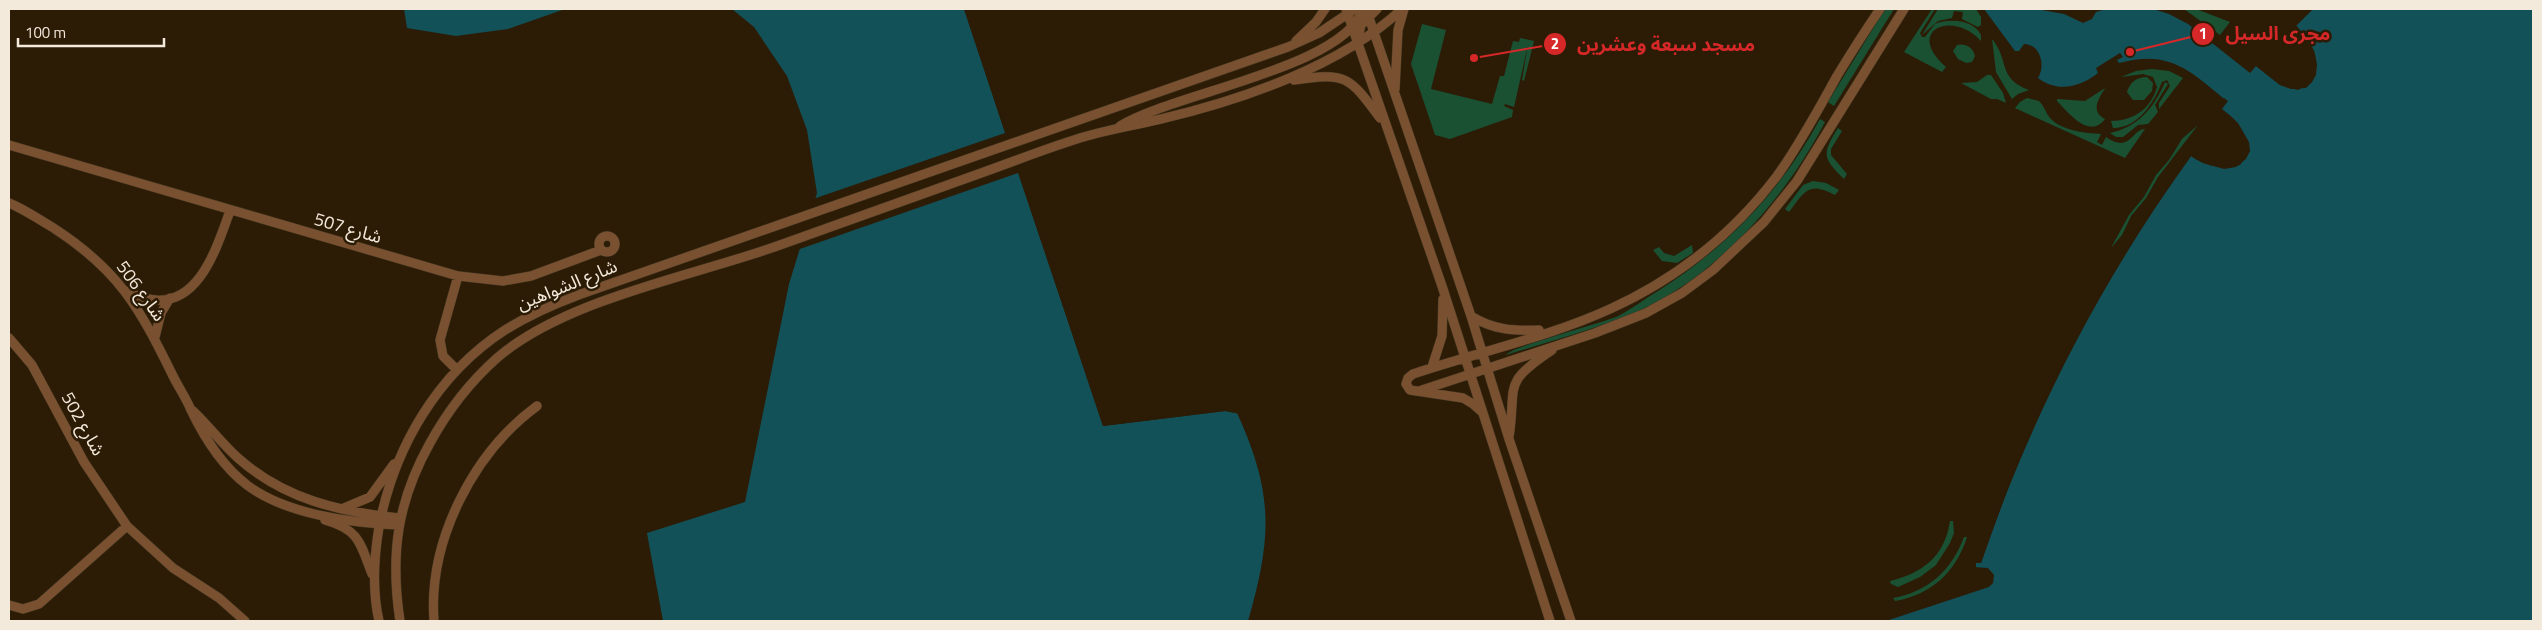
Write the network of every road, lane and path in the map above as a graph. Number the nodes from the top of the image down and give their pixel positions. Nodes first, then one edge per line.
1 (1325, 9) edge
2 (1377, 9) edge
3 (1403, 9) edge
4 (1880, 9) edge
5 (1904, 9) edge
6 (1350, 10) edge
7 (1366, 11) edge
8 (1352, 28) junction
9 (1374, 31) junction
10 (1357, 42) junction
11 (1288, 47) junction
12 (1279, 82) junction
13 (1395, 94) junction
14 (1386, 124) junction
15 (1114, 130) junction
16 (9, 145) edge
17 (9, 203) edge
18 (230, 211) junction
19 (601, 250) dead end
20 (458, 276) junction
21 (1442, 286) junction
22 (126, 291) junction
23 (170, 298) junction
24 (1471, 316) junction
25 (1552, 330) junction
26 (9, 338) edge
27 (155, 338) junction
28 (1560, 344) junction
29 (1482, 351) junction
30 (1465, 356) junction
31 (1432, 367) junction
32 (1487, 368) junction
33 (457, 370) junction
34 (1470, 374) junction
35 (1420, 391) junction
36 (537, 406) dead end
37 (191, 409) junction
38 (1482, 412) junction
39 (1509, 439) junction
40 (398, 460) junction
41 (344, 508) junction
42 (312, 512) junction
43 (380, 520) junction
44 (399, 522) junction
45 (127, 526) junction
46 (375, 579) junction
47 (9, 605) edge
48 (245, 621) edge
49 (379, 621) edge
50 (400, 621) edge
51 (434, 621) edge
52 (1550, 621) edge
53 (1571, 621) edge

1 - 11 street
2 - 7 street
3 - 9 street
3 - 13 street
4 - 25 street
5 - 28 street
6 - 8 street
6 - 11 street, شارع الشواهين
7 - 8 street
7 - 9 street
7 - 10 street
8 - 10 street
8 - 15 street
9 - 10 street
9 - 13 street
10 - 12 street
10 - 14 street
11 - 33 street, شارع الشواهين
12 - 14 street
12 - 15 street, شارع الشواهين
13 - 24 street
14 - 21 street
15 - 44 street, شارع الشواهين
16 - 18 street, شارع 507
17 - 22 street, شارع 506
18 - 20 street, شارع 507
18 - 23 street
19 - 20 street, شارع 507
20 - 33 street
21 - 30 street
21 - 31 street
22 - 23 street
22 - 27 street, شارع 506
23 - 27 street
24 - 25 street
24 - 29 street
25 - 29 street
26 - 45 street, شارع 502
27 - 37 street, شارع 506
28 - 32 street
28 - 39 street
29 - 30 street
29 - 32 street
30 - 31 street
30 - 34 street
31 - 35 street
32 - 34 street
32 - 39 street
33 - 40 street, شارع الشواهين
34 - 35 street
34 - 38 street
35 - 38 street
36 - 51 street
37 - 41 street, شارع 506
37 - 42 street, شارع 506
38 - 52 street
39 - 53 street
40 - 41 street
40 - 43 street, شارع الشواهين
41 - 43 street, شارع 506
42 - 43 street, شارع 506
42 - 46 street, شارع 506
43 - 44 street, شارع 506
43 - 46 street, شارع الشواهين
44 - 50 street, شارع الشواهين
45 - 47 street
45 - 48 street, شارع 502
46 - 49 street, شارع الشواهين

